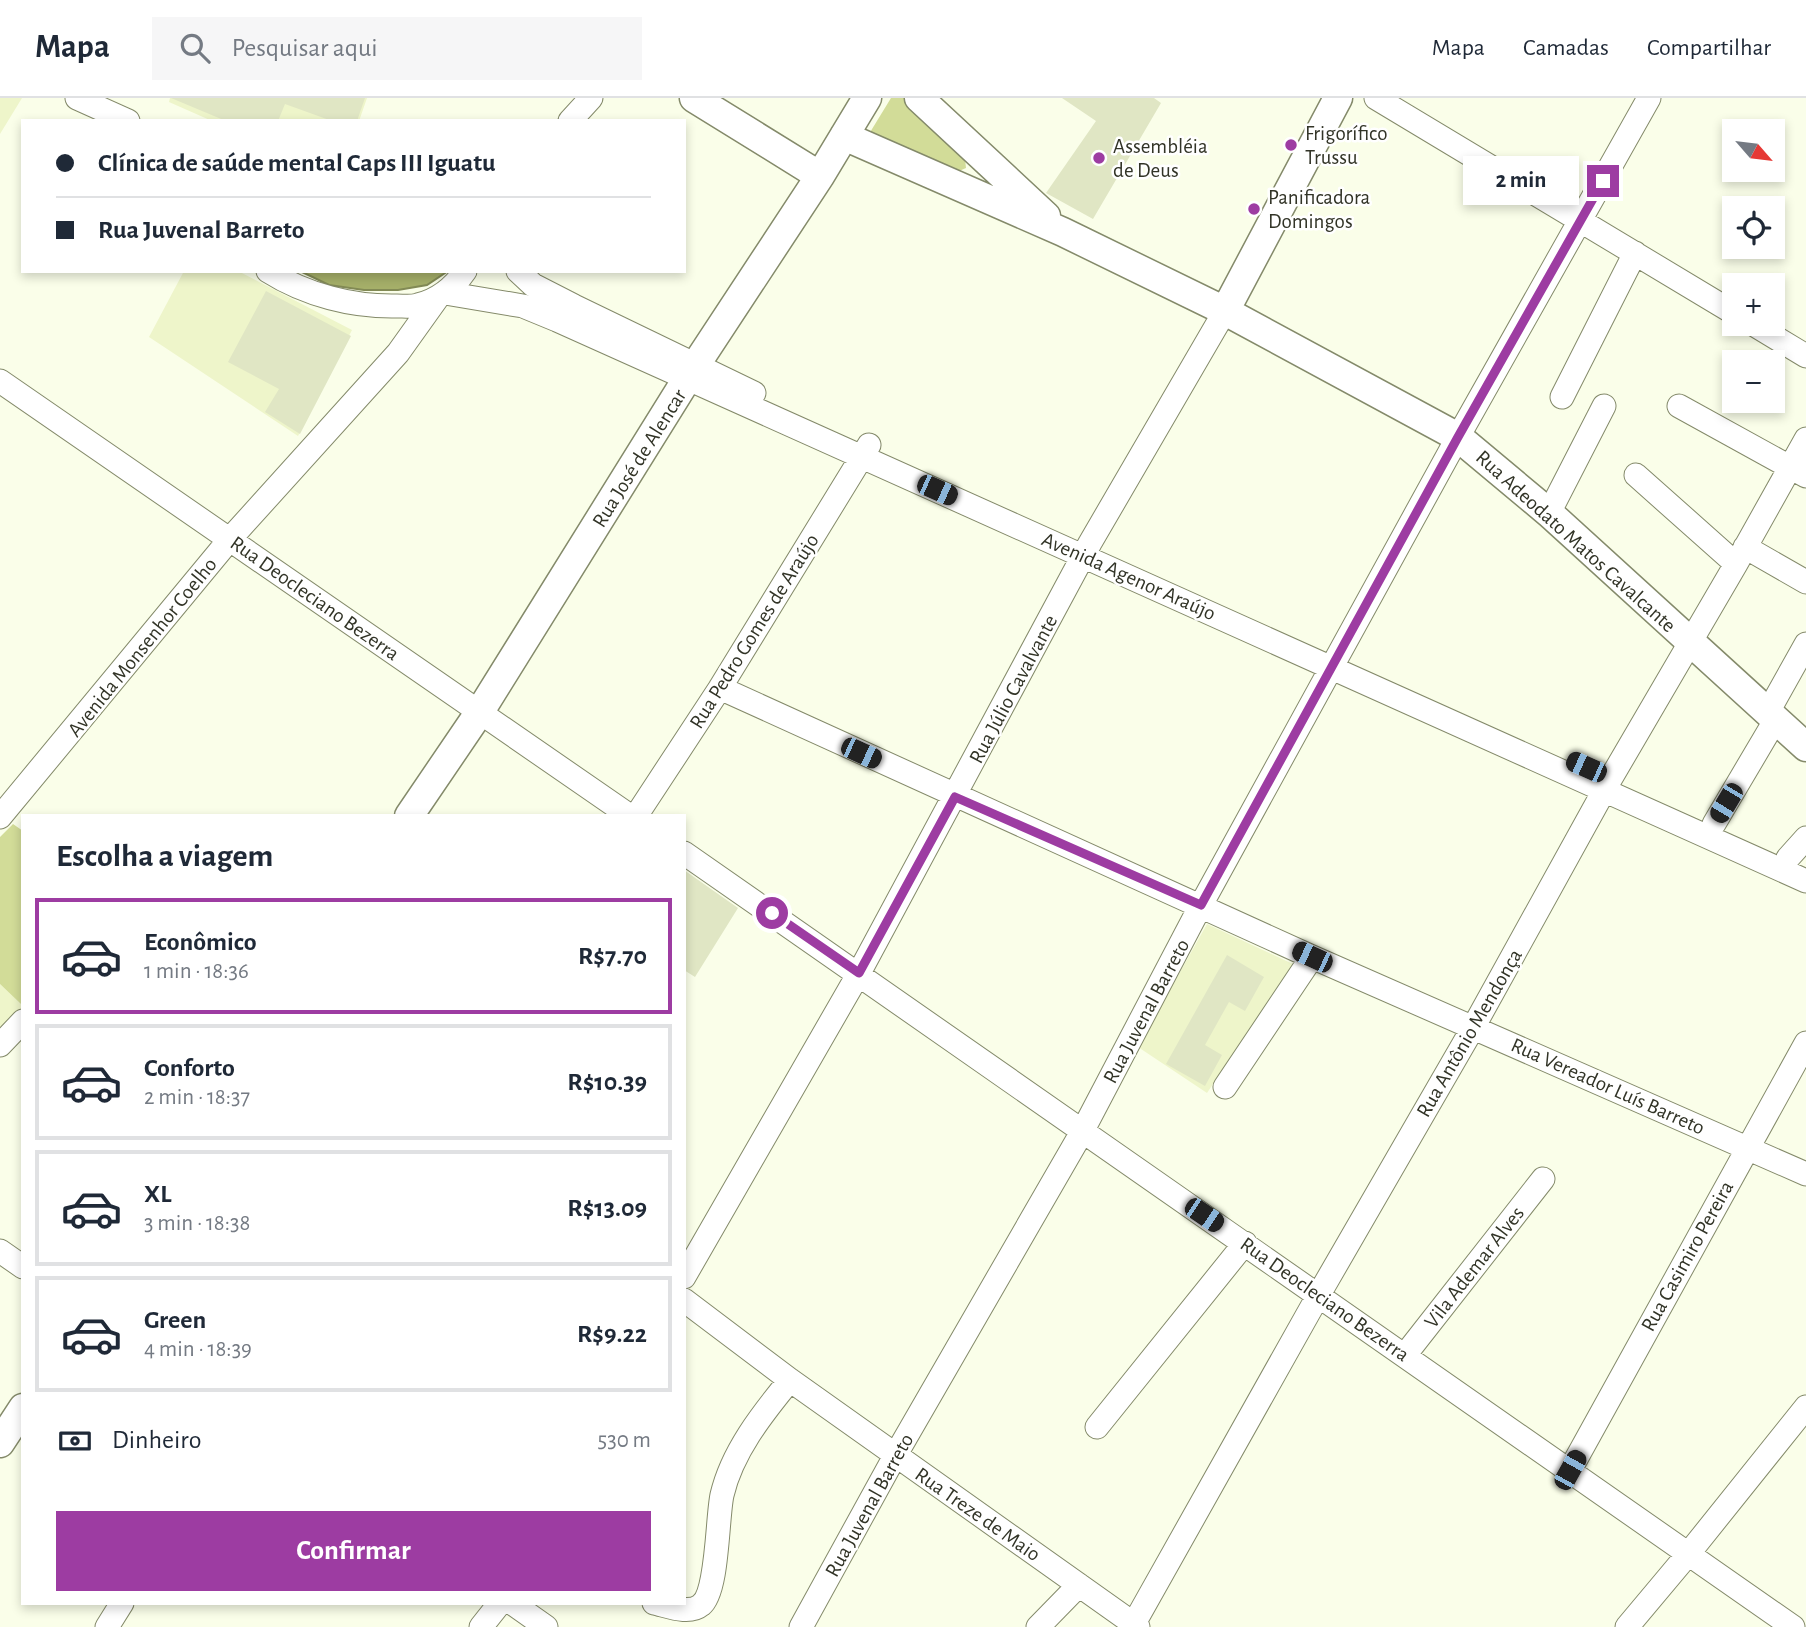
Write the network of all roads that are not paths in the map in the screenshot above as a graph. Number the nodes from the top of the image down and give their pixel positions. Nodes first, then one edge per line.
1 (77, 98) edge
2 (591, 98) edge
3 (694, 98) edge
4 (866, 98) edge
5 (919, 98) edge
6 (1338, 98) edge
7 (1376, 98) edge
8 (1649, 98) edge
9 (124, 119) edge
10 (572, 119) edge
11 (844, 136) junction
12 (820, 176) junction
13 (1580, 222) junction
14 (1063, 232) junction
15 (1635, 253) junction
16 (272, 273) edge
17 (464, 273) edge
18 (520, 273) edge
19 (441, 295) junction
20 (385, 306) junction
21 (1722, 306) edge
22 (1225, 311) junction
23 (1773, 336) edge
24 (398, 353) junction
25 (1806, 356) edge
26 (692, 373) junction
27 (0, 381) edge
28 (1562, 397) dead end
29 (1604, 406) dead end
30 (1679, 406) dead end
31 (1458, 437) junction
32 (1806, 439) edge
33 (866, 451) junction
34 (1798, 472) edge
35 (1636, 475) dead end
36 (1549, 513) junction
37 (230, 539) junction
38 (1087, 550) junction
39 (1741, 556) junction
40 (1806, 582) edge
41 (1690, 643) junction
42 (1806, 643) edge
43 (1335, 663) junction
44 (720, 688) junction
45 (479, 713) junction
46 (1772, 716) junction
47 (1806, 747) edge
48 (1608, 785) junction
49 (955, 797) junction
50 (9, 808) edge
51 (411, 814) edge
52 (630, 814) edge
53 (634, 814) edge
54 (1714, 824) junction
55 (1806, 838) edge
56 (686, 854) edge
57 (1797, 861) edge
58 (1806, 881) edge
59 (1201, 905) junction
60 (1312, 957) junction
61 (859, 973) junction
62 (21, 1023) edge
63 (1474, 1026) junction
64 (1806, 1042) edge
65 (0, 1045) edge
66 (1225, 1087) dead end
67 (1082, 1132) junction
68 (1747, 1148) junction
69 (1806, 1174) edge
70 (1543, 1179) dead end
71 (1245, 1243) junction
72 (0, 1251) edge
73 (21, 1266) edge
74 (686, 1274) edge
75 (1318, 1296) junction
76 (686, 1302) edge
77 (1405, 1355) junction
78 (790, 1380) junction
79 (1805, 1409) edge
80 (21, 1411) edge
81 (1097, 1427) dead end
82 (0, 1444) edge
83 (895, 1456) junction
84 (1570, 1470) junction
85 (1689, 1553) junction
86 (1079, 1585) junction
87 (121, 1605) edge
88 (498, 1605) edge
89 (515, 1605) edge
90 (663, 1605) edge
91 (1134, 1626) edge
92 (107, 1627) edge
93 (481, 1627) edge
94 (546, 1627) edge
95 (802, 1627) edge
96 (1038, 1627) edge
97 (1627, 1627) edge
98 (1793, 1627) edge

1 - 9 street
2 - 10 street
3 - 12 main road
4 - 11 main road, Rua José de Alencar
5 - 14 main road, Rua Adeodato Matos Cavalcante
6 - 22 main road, Rua Júlio Cavalvante
7 - 13 street
8 - 13 street, Rua Juvenal Barreto
11 - 12 main road, Rua José de Alencar
11 - 14 main road, Rua Adeodato Matos Cavalcante
12 - 26 main road, Rua José de Alencar
13 - 15 street
13 - 31 street, Rua Juvenal Barreto
14 - 22 main road, Rua Adeodato Matos Cavalcante
15 - 21 street
15 - 28 street
16 - 20 street, Avenida Agenor Araújo
17 - 19 street
18 - 26 street, Avenida Agenor Araújo
19 - 20 street, Avenida Agenor Araújo
19 - 24 street, Avenida Monsenhor Coelho
19 - 26 street, Avenida Agenor Araújo
20 - 24 street
22 - 31 main road, Rua Adeodato Matos Cavalcante
22 - 38 street, Rua Júlio Cavalvante
23 - 25 street
24 - 37 street, Avenida Monsenhor Coelho
26 - 33 street, Avenida Agenor Araújo
26 - 45 main road, Rua José de Alencar
27 - 37 street, Rua Deocleciano Bezerra
29 - 36 street
30 - 34 street
31 - 36 main road, Rua Adeodato Matos Cavalcante
31 - 43 street, Rua Juvenal Barreto
32 - 34 street, Rua Antônio Mendonça
33 - 38 street, Avenida Agenor Araújo
33 - 44 street, Rua Pedro Gomes de Araújo
34 - 39 street, Rua Antônio Mendonça
35 - 39 street
36 - 41 main road, Rua Adeodato Matos Cavalcante
37 - 45 street, Rua Deocleciano Bezerra
37 - 50 street, Avenida Monsenhor Coelho
38 - 43 street, Avenida Agenor Araújo
38 - 49 street, Rua Júlio Cavalvante
39 - 40 street
39 - 41 street, Rua Antônio Mendonça
41 - 46 main road, Rua Adeodato Matos Cavalcante
41 - 48 street, Rua Antônio Mendonça
42 - 46 street
43 - 48 street, Avenida Agenor Araújo
43 - 59 street, Rua Juvenal Barreto
44 - 49 street, Rua Vereador Luís Barreto
44 - 53 street, Rua Pedro Gomes de Araújo
45 - 51 main road, Rua José de Alencar
45 - 52 street, Rua Deocleciano Bezerra
46 - 47 main road, Rua Adeodato Matos Cavalcante
46 - 54 street
48 - 54 street, Avenida Agenor Araújo
48 - 58 street, Avenida Agenor Araújo
48 - 63 street, Rua Antônio Mendonça
49 - 59 street, Rua Vereador Luís Barreto
49 - 61 street, Rua Júlio Cavalvante
54 - 57 street, Avenida Agenor Araújo
55 - 57 street
56 - 61 street, Rua Deocleciano Bezerra
59 - 60 street, Rua Vereador Luís Barreto
59 - 67 street, Rua Juvenal Barreto
60 - 63 street, Rua Vereador Luís Barreto
60 - 66 street
61 - 67 street, Rua Deocleciano Bezerra
61 - 74 street, Rua Júlio Cavalvante
62 - 65 street
63 - 68 street, Rua Vereador Luís Barreto
63 - 75 street, Rua Antônio Mendonça
64 - 68 street, Rua Casimiro Pereira
67 - 71 street, Rua Deocleciano Bezerra
67 - 83 street, Rua Juvenal Barreto
68 - 69 street, Rua Vereador Luís Barreto
68 - 84 street, Rua Casimiro Pereira
70 - 77 street, Vila Ademar Alves
71 - 75 street, Rua Deocleciano Bezerra
71 - 81 street
72 - 73 street
75 - 77 street, Rua Deocleciano Bezerra
75 - 91 street, Rua Antônio Mendonça
76 - 78 street, Rua Treze de Maio
77 - 84 street, Rua Deocleciano Bezerra
78 - 83 street, Rua Treze de Maio
78 - 90 street
79 - 85 street
80 - 82 main road
83 - 86 street, Rua Treze de Maio
83 - 95 street, Rua Juvenal Barreto
84 - 85 street, Rua Deocleciano Bezerra
85 - 97 street
85 - 98 street, Rua Deocleciano Bezerra
86 - 91 street, Rua Treze de Maio
86 - 96 street
87 - 92 street
88 - 93 street
89 - 94 street

